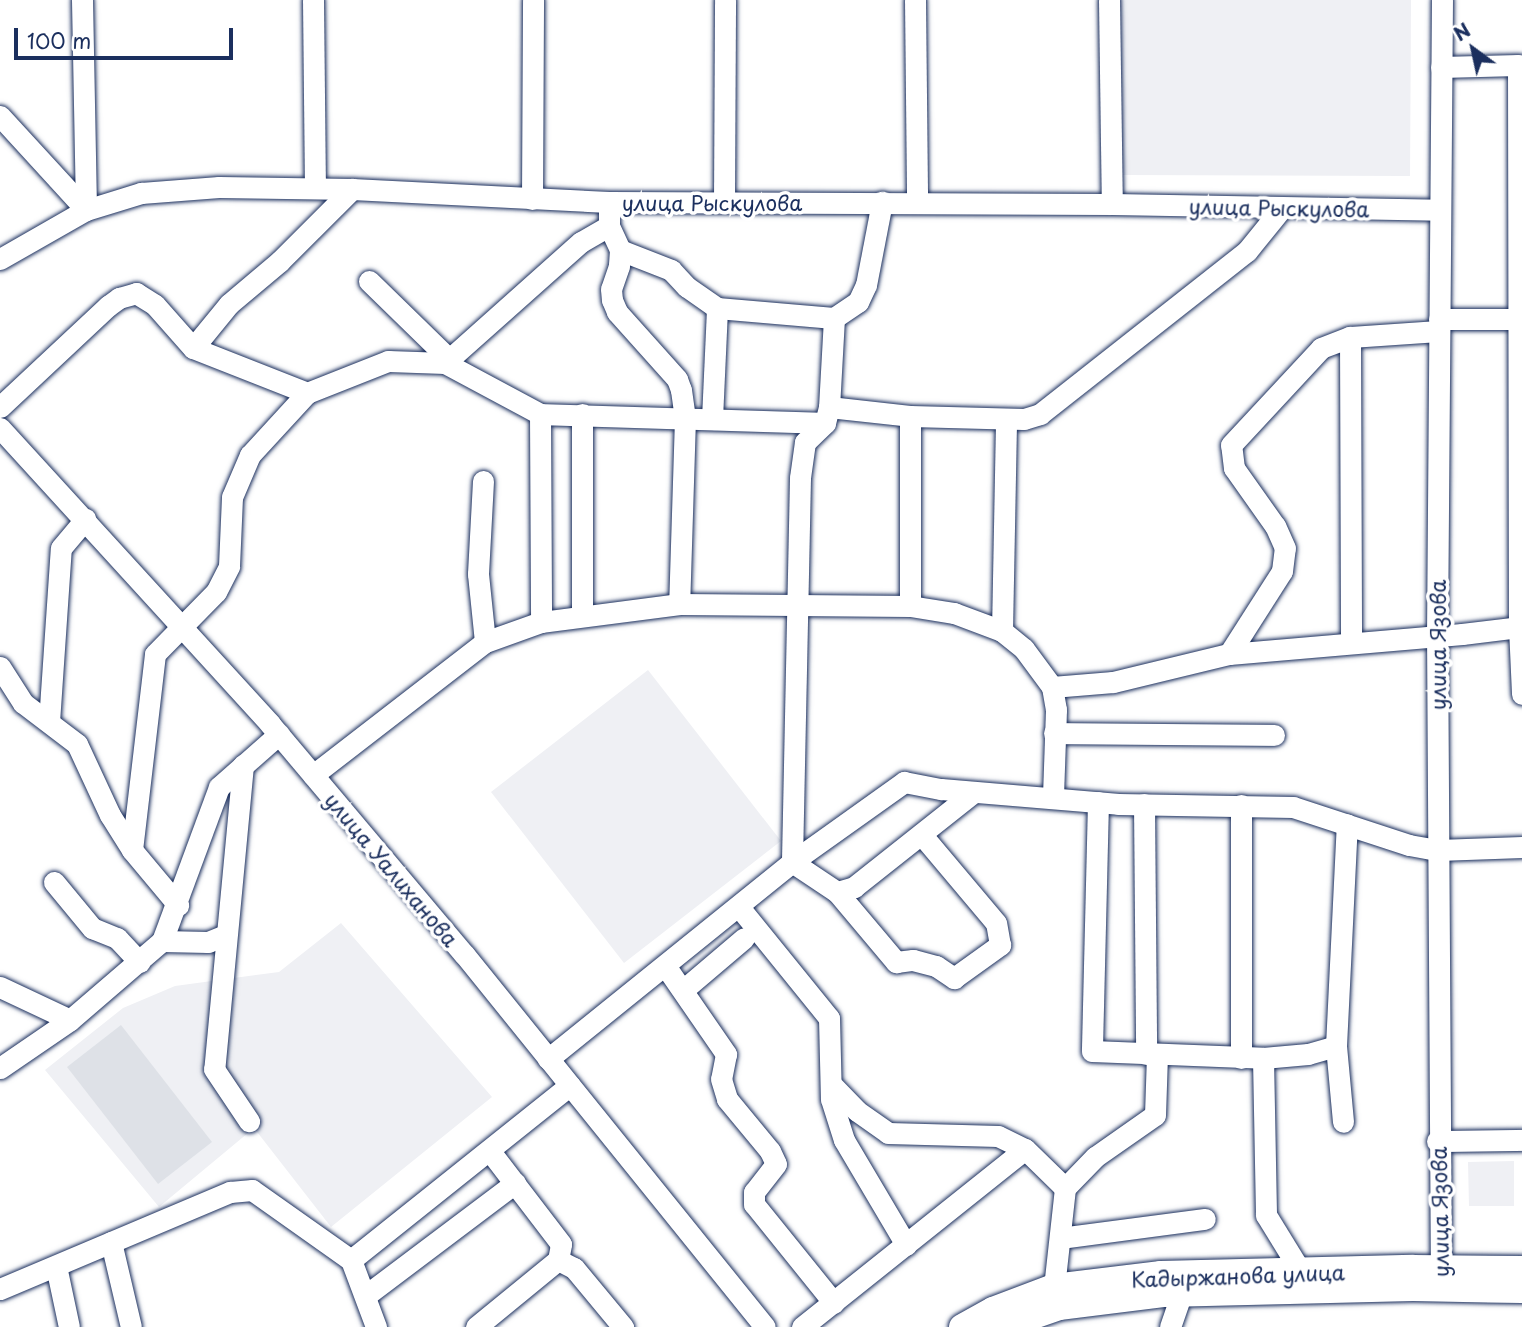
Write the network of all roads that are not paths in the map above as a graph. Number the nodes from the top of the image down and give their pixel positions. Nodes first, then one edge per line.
1 (82, 0) edge
2 (313, 0) edge
3 (533, 0) edge
4 (726, 0) edge
5 (915, 0) edge
6 (1109, 0) edge
7 (1442, 0) edge
8 (1520, 65) edge
9 (1441, 67) junction
10 (0, 116) edge
11 (315, 188) junction
12 (352, 189) junction
13 (533, 199) junction
14 (724, 201) junction
15 (609, 202) junction
16 (882, 202) junction
17 (917, 202) junction
18 (1112, 204) junction
19 (1281, 209) junction
20 (86, 210) junction
21 (1440, 210) junction
22 (609, 226) junction
23 (620, 250) junction
24 (0, 259) edge
25 (369, 281) dead end
26 (717, 308) junction
27 (834, 318) junction
28 (1520, 319) junction
29 (1439, 325) junction
30 (1350, 337) junction
31 (193, 348) junction
32 (447, 361) junction
33 (307, 393) junction
34 (0, 407) edge
35 (540, 414) junction
36 (582, 414) junction
37 (827, 415) junction
38 (910, 416) junction
39 (685, 418) junction
40 (712, 419) junction
41 (1006, 421) junction
42 (2, 433) edge
43 (483, 481) dead end
44 (85, 519) junction
45 (679, 604) junction
46 (795, 605) junction
47 (910, 606) junction
48 (582, 616) junction
49 (541, 622) junction
50 (181, 624) junction
51 (1520, 625) edge
52 (1002, 631) junction
53 (1437, 636) junction
54 (1353, 641) junction
55 (485, 642) junction
56 (1229, 654) junction
57 (4, 681) edge
58 (1052, 687) junction
59 (1522, 694) edge
60 (49, 722) junction
61 (1054, 733) junction
62 (279, 734) junction
63 (1274, 735) dead end
64 (243, 765) junction
65 (313, 775) junction
66 (974, 792) junction
67 (1053, 798) junction
68 (1098, 802) junction
69 (1143, 804) junction
70 (1241, 804) junction
71 (1347, 824) junction
72 (921, 834) junction
73 (1522, 847) edge
74 (132, 850) junction
75 (1438, 850) junction
76 (792, 862) junction
77 (54, 882) dead end
78 (836, 892) junction
79 (178, 905) junction
80 (739, 907) junction
81 (225, 935) junction
82 (744, 939) dead end
83 (162, 941) junction
84 (139, 962) junction
85 (666, 967) junction
86 (0, 988) edge
87 (683, 989) junction
88 (70, 1020) junction
89 (1336, 1046) junction
90 (1151, 1054) junction
91 (1241, 1058) junction
92 (1263, 1058) junction
93 (548, 1059) junction
94 (0, 1068) edge
95 (831, 1084) junction
96 (570, 1085) junction
97 (249, 1121) dead end
98 (1343, 1122) dead end
99 (1522, 1140) edge
100 (1437, 1141) junction
101 (1025, 1149) junction
102 (490, 1151) junction
103 (515, 1183) junction
104 (1065, 1188) junction
105 (1205, 1219) dead end
106 (1060, 1238) junction
107 (111, 1242) junction
108 (906, 1245) junction
109 (351, 1260) junction
110 (558, 1260) junction
111 (56, 1266) junction
112 (1522, 1269) edge
113 (1301, 1272) junction
114 (1441, 1279) junction
115 (1183, 1283) junction
116 (1054, 1287) junction
117 (0, 1289) edge
118 (1522, 1290) edge
119 (365, 1296) junction
120 (834, 1303) junction
121 (69, 1327) edge
122 (131, 1327) edge
123 (376, 1327) edge
124 (476, 1327) edge
125 (623, 1327) edge
126 (765, 1327) edge
127 (802, 1327) edge
128 (962, 1327) edge
129 (1003, 1327) edge
130 (1170, 1327) edge

1 - 20 street
2 - 11 street
3 - 13 street
4 - 14 street
5 - 17 street
6 - 18 street
7 - 9 street, улица Язова
8 - 9 street
8 - 28 street
9 - 21 street, улица Язова
10 - 20 street
11 - 12 street, улица Рыскулова
11 - 20 street, улица Рыскулова
12 - 13 street, улица Рыскулова
12 - 31 street
13 - 15 street, улица Рыскулова
14 - 15 street, улица Рыскулова
14 - 16 street, улица Рыскулова
15 - 22 street
16 - 17 street, улица Рыскулова
16 - 27 street
17 - 18 street, улица Рыскулова
18 - 19 street, улица Рыскулова
19 - 21 street, улица Рыскулова
19 - 41 street
20 - 24 street, улица Рыскулова
21 - 29 street, улица Язова
22 - 23 street
22 - 32 street
23 - 26 street
23 - 39 street
25 - 32 street
26 - 27 street
26 - 40 street
27 - 37 street
28 - 29 street
28 - 51 street
29 - 30 street
29 - 53 street, улица Язова
30 - 54 street
30 - 56 street
31 - 33 street
31 - 34 street
32 - 33 street
32 - 35 street
33 - 50 street
35 - 36 street
35 - 49 street
36 - 39 street
36 - 48 street
37 - 38 street
37 - 40 street
37 - 46 street
38 - 41 street
38 - 47 street
39 - 40 street
39 - 45 street
41 - 52 street
42 - 44 street, улица Уалиханова
43 - 55 street
44 - 50 street, улица Уалиханова
44 - 60 street
45 - 46 street
45 - 48 street
46 - 47 street
46 - 76 street
47 - 52 street
48 - 49 street
49 - 55 street
50 - 62 street, улица Уалиханова
50 - 74 street
51 - 53 street
51 - 59 street
52 - 58 street
53 - 54 street
53 - 75 street, улица Язова
54 - 56 street
55 - 65 street
56 - 58 street
57 - 60 street
58 - 61 street
60 - 74 street
61 - 63 street
61 - 67 street
62 - 64 street
62 - 65 street, улица Уалиханова
64 - 79 street
64 - 81 street
65 - 93 street, улица Уалиханова
66 - 67 street
66 - 72 street
66 - 76 street
67 - 68 street
68 - 69 street
68 - 90 street
69 - 70 street
69 - 90 street
70 - 71 street
70 - 91 street
71 - 75 street
71 - 89 street
72 - 78 street
72 - 78 street
73 - 75 street
74 - 79 street
75 - 100 street, улица Язова
76 - 78 street
76 - 80 street
77 - 84 street
79 - 83 street
80 - 85 street
80 - 95 street
81 - 83 street
81 - 97 street
82 - 87 street
83 - 84 street
84 - 88 street
85 - 87 street
85 - 93 street
86 - 88 street
87 - 120 street
88 - 94 street
89 - 92 street
89 - 98 street
90 - 91 street
90 - 104 street
91 - 92 street
92 - 113 street
93 - 96 street, улица Уалиханова
95 - 101 street
95 - 108 street
96 - 102 street
96 - 126 street, улица Уалиханова
99 - 100 street
100 - 114 street, улица Язова
101 - 104 street
101 - 108 street
102 - 103 street
102 - 109 street
103 - 110 street
103 - 119 street
104 - 106 street
105 - 106 street
106 - 116 street
107 - 109 street
107 - 111 street
107 - 122 street
108 - 120 street
109 - 119 street
110 - 124 street
110 - 125 street
111 - 117 street
111 - 121 street
112 - 114 main road, Кадыржанова улица
113 - 114 main road, Кадыржанова улица
113 - 115 main road, Кадыржанова улица
114 - 115 main road, Кадыржанова улица
114 - 118 main road, Кадыржанова улица
115 - 116 main road, Кадыржанова улица
115 - 129 main road, Кадыржанова улица
115 - 130 street
116 - 128 main road, Кадыржанова улица
119 - 123 street
120 - 127 street

